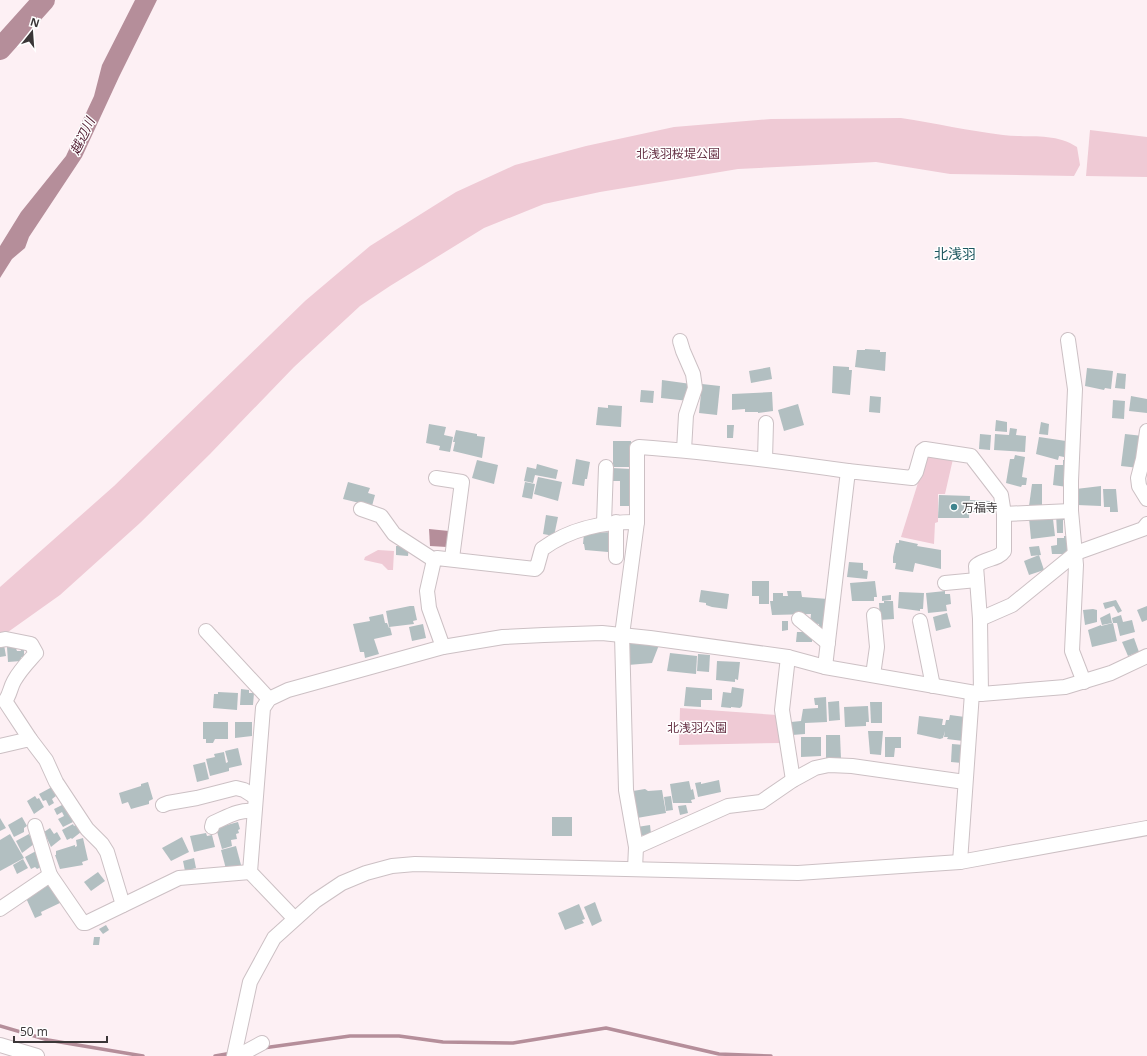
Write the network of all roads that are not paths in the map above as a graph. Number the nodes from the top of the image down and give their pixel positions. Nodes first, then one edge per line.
1 (680, 340) dead end
2 (1068, 340) dead end
3 (766, 423) dead end
4 (1147, 431) edge
5 (684, 450) junction
6 (765, 459) junction
7 (606, 466) dead end
8 (848, 471) junction
9 (436, 478) dead end
10 (1147, 499) edge
11 (361, 509) dead end
12 (1071, 511) junction
13 (1004, 514) junction
14 (610, 522) junction
15 (637, 522) junction
16 (1147, 524) edge
17 (1076, 553) junction
18 (616, 557) dead end
19 (452, 558) junction
20 (434, 560) junction
21 (977, 580) junction
22 (945, 583) dead end
23 (874, 615) dead end
24 (799, 619) dead end
25 (980, 619) junction
26 (920, 621) dead end
27 (206, 631) dead end
28 (622, 636) junction
29 (0, 640) edge
30 (828, 643) junction
31 (444, 647) junction
32 (1147, 656) edge
33 (788, 657) junction
34 (825, 667) junction
35 (873, 675) junction
36 (1084, 682) junction
37 (933, 686) junction
38 (976, 693) junction
39 (268, 699) junction
40 (30, 739) junction
41 (0, 746) edge
42 (793, 780) junction
43 (965, 782) junction
44 (255, 804) junction
45 (163, 805) dead end
46 (35, 826) dead end
47 (212, 827) dead end
48 (1147, 828) edge
49 (636, 847) junction
50 (960, 862) junction
51 (635, 869) junction
52 (250, 872) junction
53 (50, 875) junction
54 (124, 905) junction
55 (0, 909) edge
56 (294, 918) junction
57 (262, 1043) dead end
58 (0, 1045) edge
59 (36, 1056) edge
60 (234, 1056) edge
61 (238, 1056) edge

1 - 5 street
2 - 12 street
3 - 6 street
4 - 10 street
5 - 6 street
5 - 15 street
6 - 8 street
7 - 14 street
8 - 13 street
8 - 30 street
9 - 19 street
11 - 20 street
12 - 13 street
12 - 17 street
13 - 21 street
14 - 15 street
14 - 18 street
14 - 19 street
15 - 28 street
16 - 17 street
17 - 25 street
17 - 36 street
19 - 20 street
20 - 31 street
21 - 22 street
21 - 25 street
23 - 35 street
24 - 30 street
25 - 38 street
26 - 37 street
27 - 39 street
28 - 31 street
28 - 33 street
28 - 49 street
29 - 40 street
30 - 34 street
31 - 39 street
32 - 36 street
33 - 34 street
33 - 42 street
34 - 35 street
35 - 37 street
36 - 38 street
37 - 38 street
38 - 43 street
39 - 44 street
40 - 41 street
40 - 54 street
42 - 43 street
42 - 49 street
43 - 50 street
44 - 45 street
44 - 47 street
44 - 52 street
46 - 53 street
48 - 50 street
49 - 51 street
50 - 51 street
51 - 56 street
52 - 54 street
52 - 56 street
53 - 54 street
53 - 55 street
56 - 60 street
57 - 61 street
58 - 59 street

